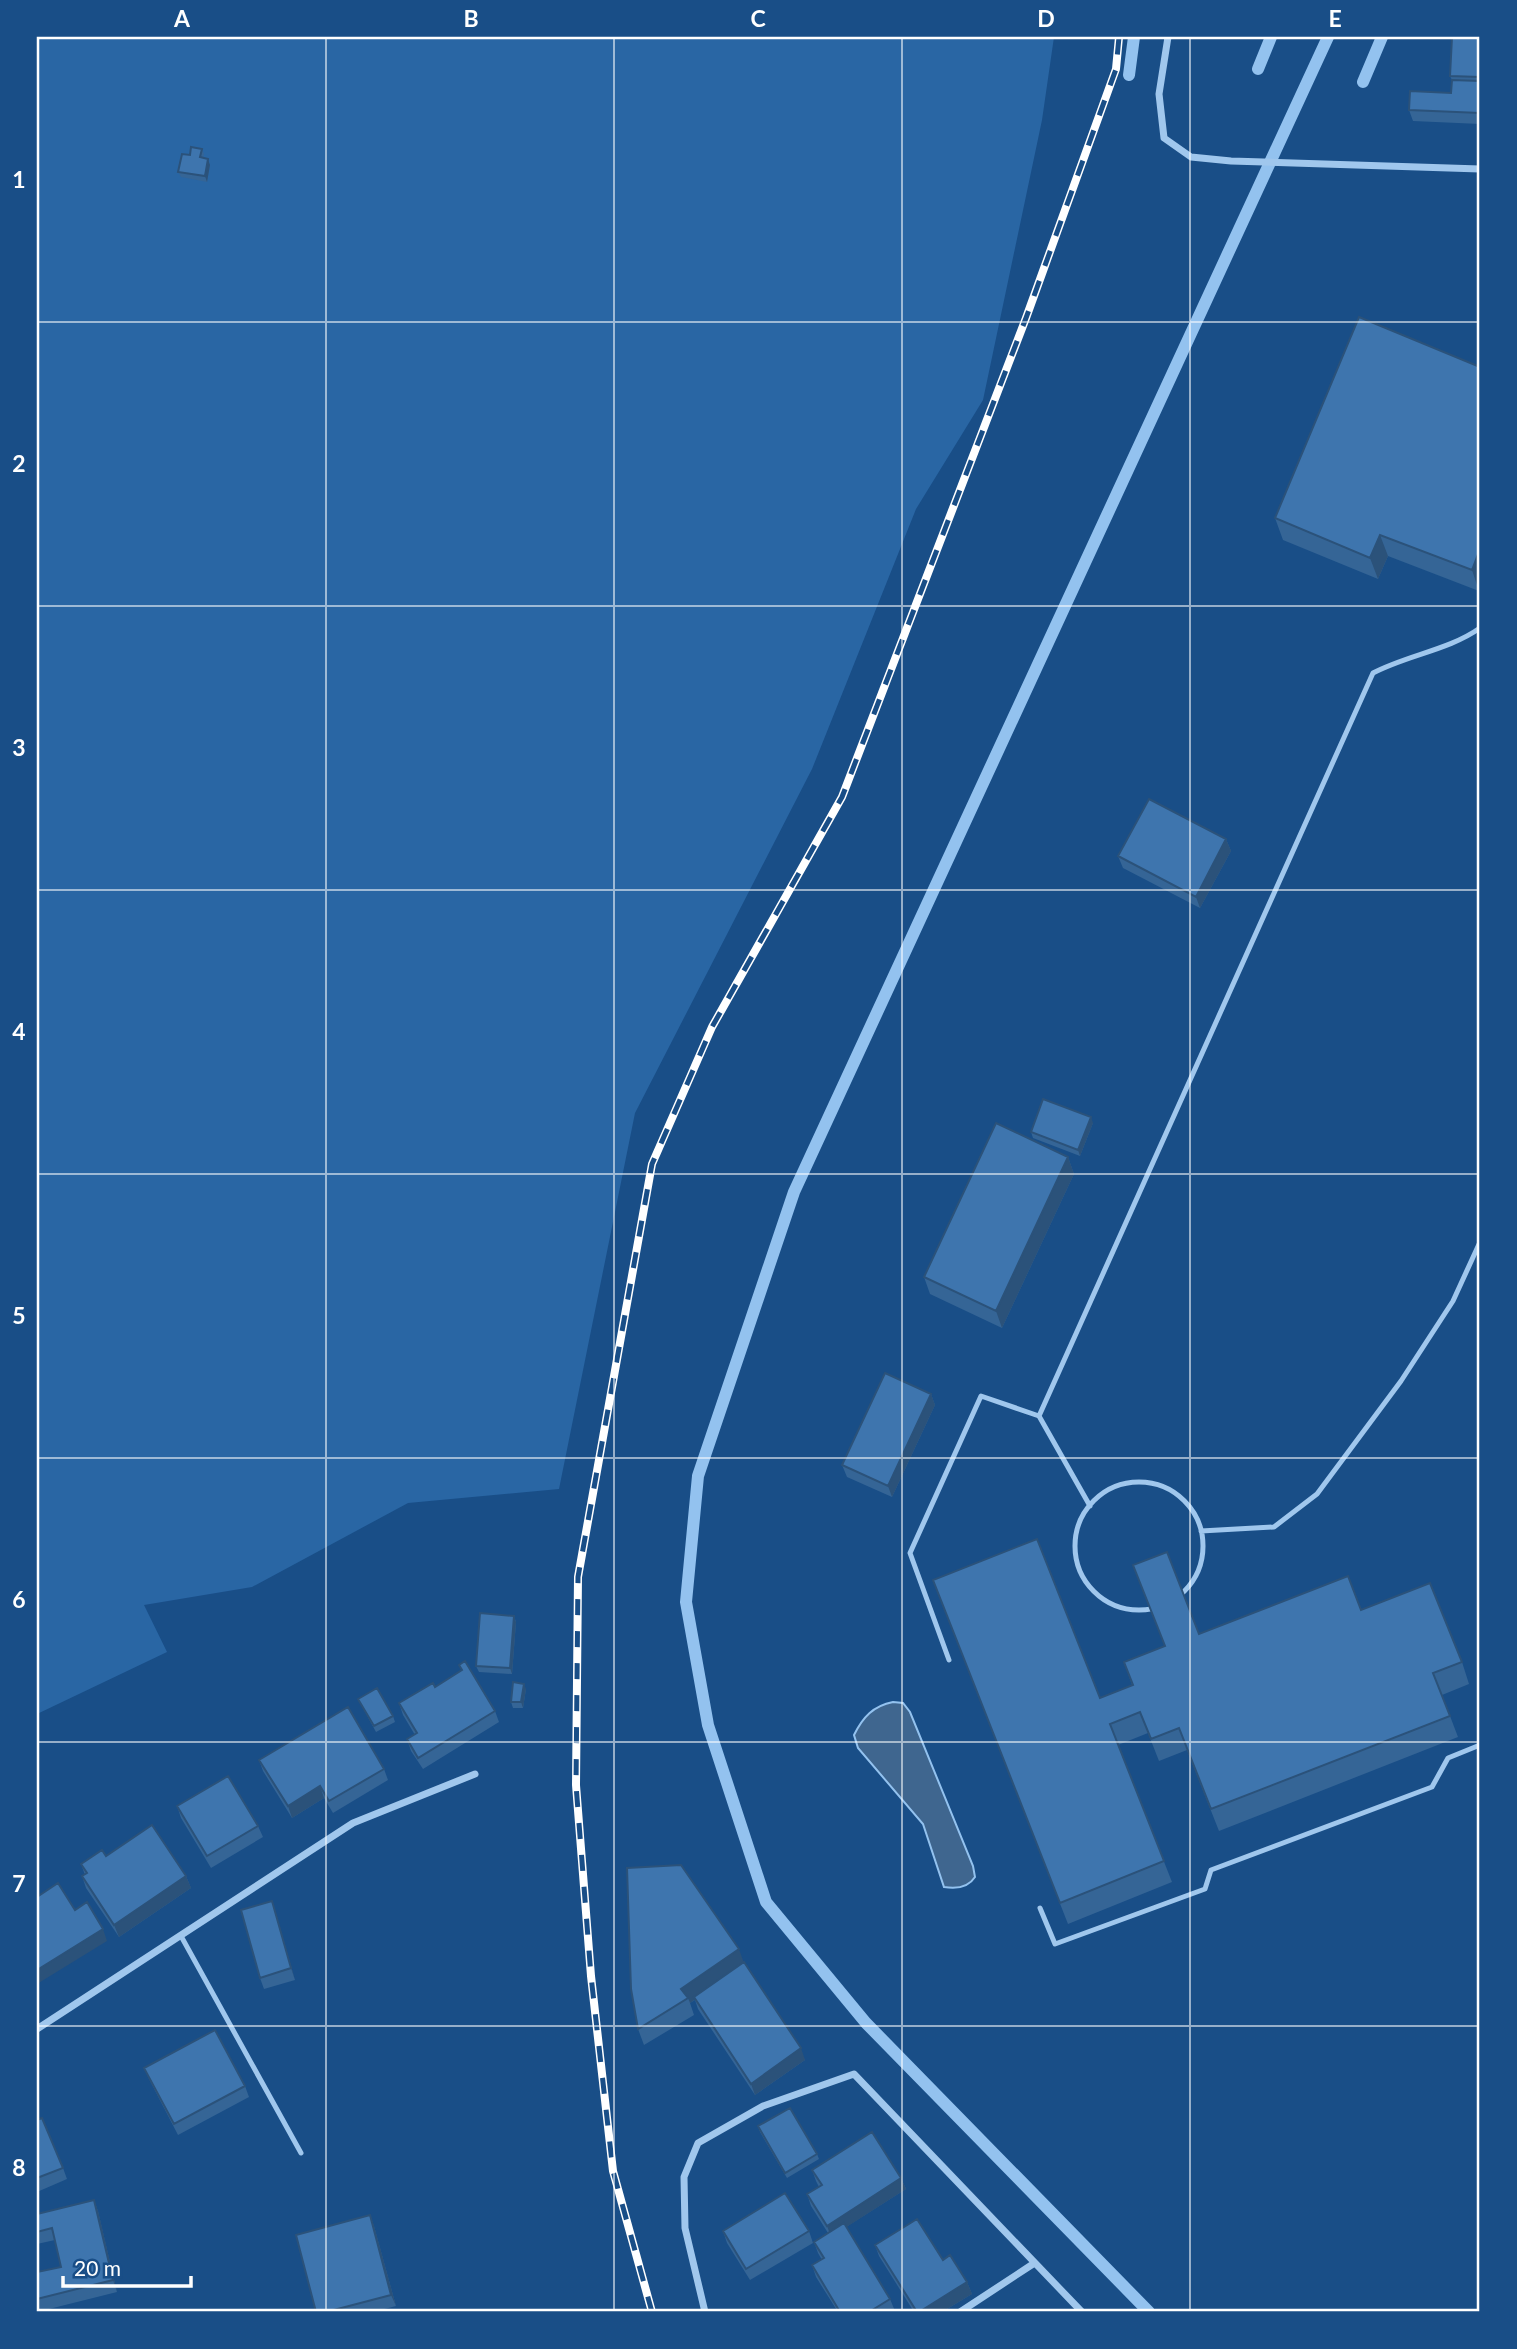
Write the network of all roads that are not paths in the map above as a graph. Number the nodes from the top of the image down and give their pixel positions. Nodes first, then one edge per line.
1 (1168, 37) edge
2 (1480, 169) edge
3 (1480, 628) edge
4 (1480, 1242) edge
5 (1039, 1416) junction
6 (1090, 1506) junction
7 (1201, 1531) junction
8 (948, 1660) edge
9 (1480, 1745) edge
10 (475, 1774) dead end
11 (1040, 1908) dead end
12 (181, 1936) junction
13 (37, 2029) edge
14 (301, 2153) dead end
15 (1033, 2264) junction
16 (705, 2312) edge
17 (960, 2312) edge
18 (1082, 2312) edge

1 - 2 street
3 - 5 lane
4 - 7 lane
5 - 6 lane
5 - 8 lane
6 - 7 lane
6 - 7 lane
9 - 11 lane
10 - 12 street
12 - 13 street
12 - 14 lane
15 - 16 street
15 - 17 street
15 - 18 street

